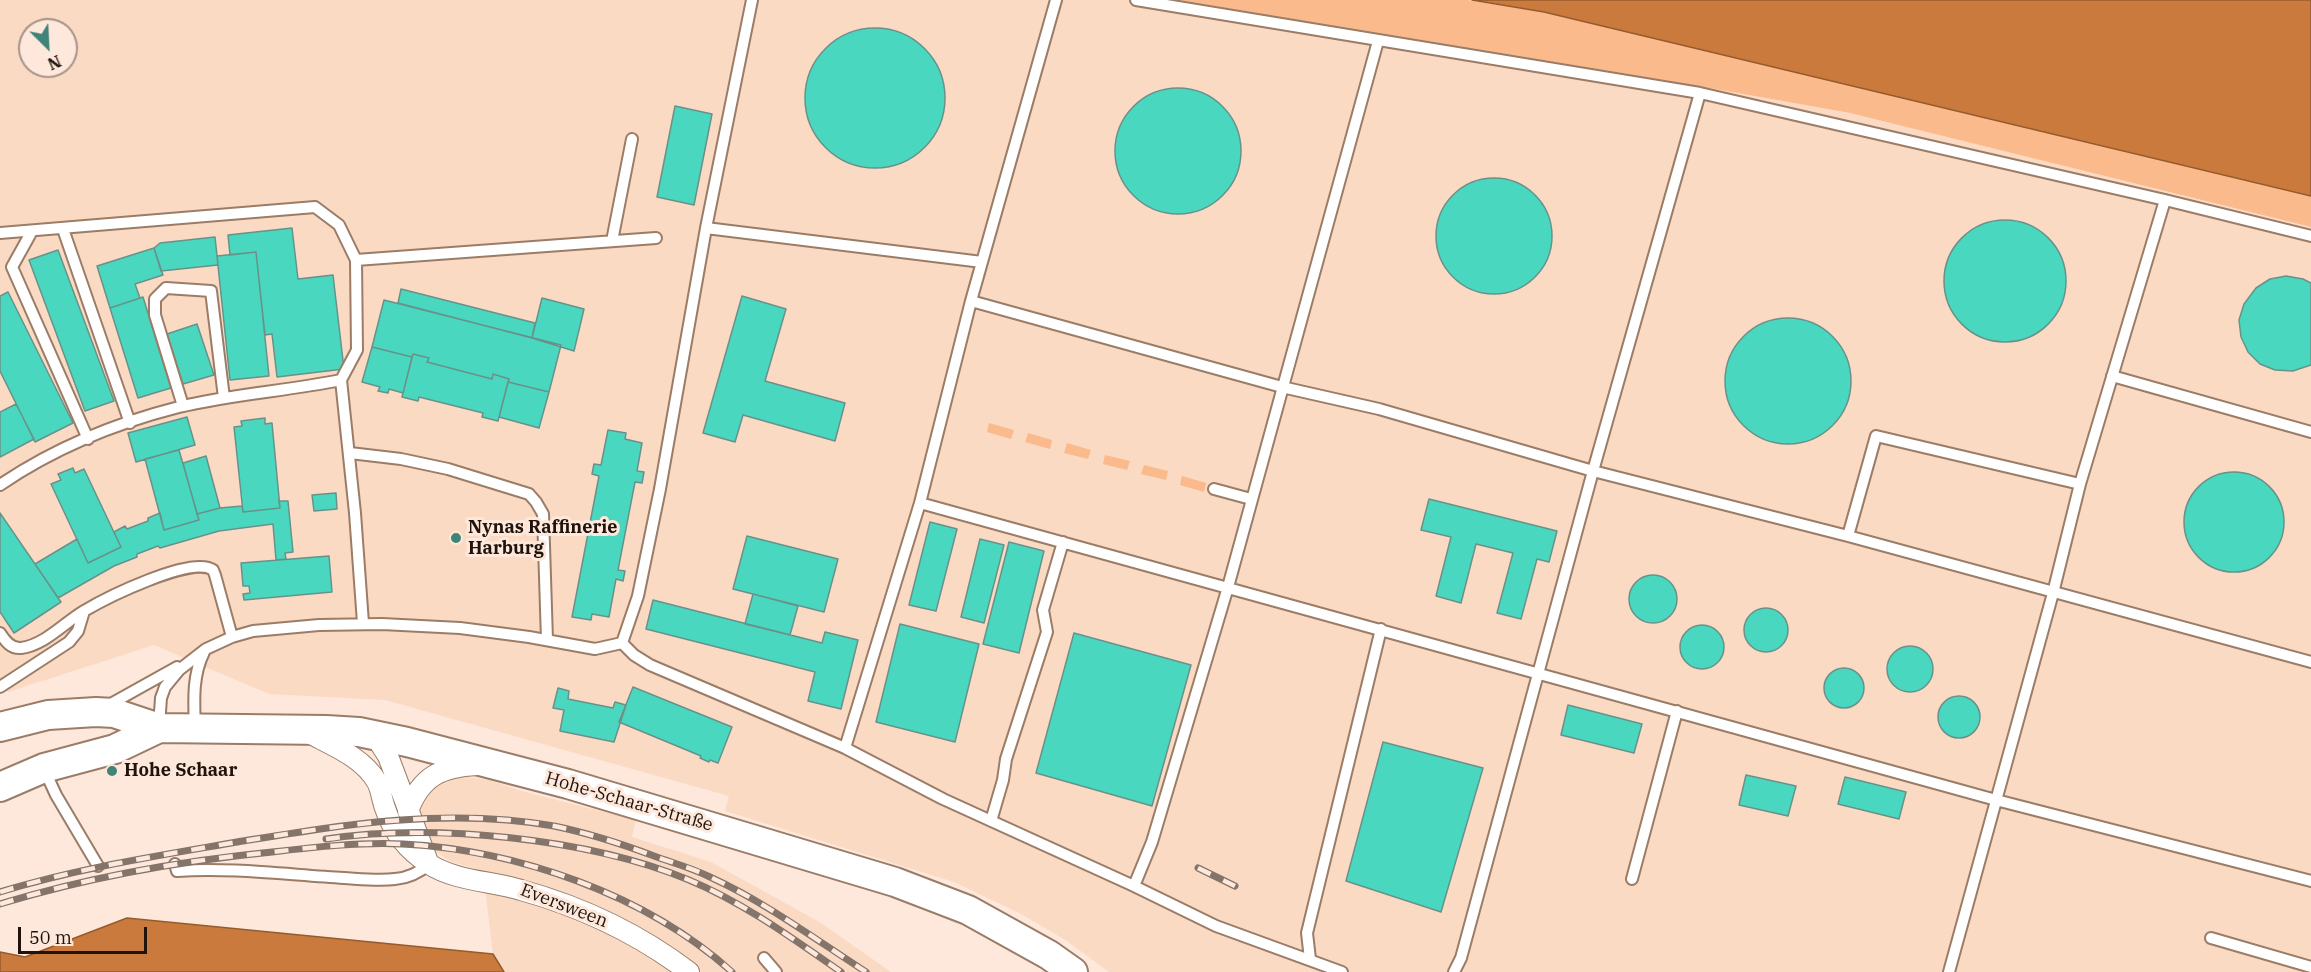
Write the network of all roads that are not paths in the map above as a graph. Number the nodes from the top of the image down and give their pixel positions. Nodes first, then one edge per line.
1 (752, 0) edge
2 (1056, 0) edge
3 (1136, 0) edge
4 (1378, 41) junction
5 (1700, 93) junction
6 (632, 139) dead end
7 (2165, 200) junction
8 (706, 228) junction
9 (63, 229) junction
10 (32, 231) junction
11 (0, 233) edge
12 (2311, 236) edge
13 (656, 238) dead end
14 (612, 241) junction
15 (356, 260) junction
16 (982, 262) junction
17 (971, 301) junction
18 (2112, 376) junction
19 (340, 380) junction
20 (1282, 387) junction
21 (224, 398) junction
22 (183, 406) junction
23 (130, 423) junction
24 (2311, 432) edge
25 (88, 439) junction
26 (350, 453) junction
27 (1593, 471) junction
28 (2080, 484) junction
29 (0, 485) edge
30 (1214, 489) dead end
31 (1251, 499) junction
32 (920, 503) junction
33 (1848, 536) junction
34 (1064, 543) junction
35 (1228, 587) junction
36 (2053, 593) junction
37 (84, 611) junction
38 (363, 623) junction
39 (1381, 629) junction
40 (0, 633) edge
41 (231, 637) junction
42 (547, 640) junction
43 (622, 643) junction
44 (206, 649) junction
45 (191, 660) junction
46 (2311, 662) edge
47 (1539, 674) junction
48 (0, 687) edge
49 (1677, 711) junction
50 (96, 712) junction
51 (0, 727) edge
52 (159, 728) junction
53 (195, 728) junction
54 (302, 729) junction
55 (845, 748) junction
56 (397, 749) junction
57 (491, 764) junction
58 (44, 768) junction
59 (378, 783) junction
60 (0, 787) edge
61 (1996, 801) junction
62 (408, 811) junction
63 (991, 820) junction
64 (175, 864) dead end
65 (429, 864) junction
66 (98, 866) dead end
67 (1632, 879) dead end
68 (2311, 881) edge
69 (1134, 886) junction
70 (2211, 938) dead end
71 (764, 958) dead end
72 (1310, 959) junction
73 (2311, 967) edge
74 (689, 972) edge
75 (776, 972) edge
76 (1073, 972) edge
77 (1342, 972) edge
78 (1454, 972) edge
79 (1949, 972) edge

1 - 8 lane
2 - 16 lane
3 - 4 lane
4 - 5 lane
4 - 20 lane
5 - 7 lane
5 - 27 lane
6 - 14 lane
7 - 12 lane
7 - 18 lane
8 - 16 lane
8 - 43 lane
9 - 10 lane
9 - 15 lane
9 - 23 lane
10 - 11 lane
10 - 25 lane
13 - 14 lane
14 - 15 lane
15 - 19 lane
16 - 17 lane
17 - 20 lane
17 - 32 lane
18 - 24 lane
18 - 28 lane
19 - 21 lane
19 - 26 lane
20 - 27 lane
20 - 31 lane
21 - 22 lane
21 - 22 lane
22 - 23 lane
23 - 25 lane
25 - 29 lane
26 - 38 lane
26 - 42 lane
27 - 33 lane
27 - 47 lane
28 - 33 lane
28 - 36 lane
30 - 31 lane
31 - 35 lane
32 - 34 lane
32 - 55 lane
33 - 36 lane
34 - 35 lane
34 - 63 lane
35 - 39 lane
35 - 69 lane
36 - 46 lane
36 - 61 lane
37 - 40 lane
37 - 41 lane
37 - 48 lane
38 - 41 lane
38 - 42 lane
39 - 47 lane
39 - 72 lane
41 - 44 lane
42 - 43 lane
43 - 55 lane
44 - 45 lane
44 - 53 lane
45 - 50 lane
45 - 52 lane
47 - 49 lane
47 - 78 lane
49 - 61 lane
49 - 67 lane
50 - 51 main road, Hohe-Schaar-Straße
50 - 52 main road, Hohe-Schaar-Straße
52 - 53 main road, Hohe-Schaar-Straße
52 - 58 main road, Hohe-Schaar-Straße
53 - 54 main road, Hohe-Schaar-Straße
54 - 56 main road, Hohe-Schaar-Straße
54 - 59 street, Eversween
55 - 63 lane
56 - 57 main road, Hohe-Schaar-Straße
56 - 59 street
56 - 62 street
57 - 62 street
57 - 76 main road, Hohe-Schaar-Straße
58 - 60 main road, Hohe-Schaar-Straße
58 - 66 lane
59 - 65 street, Eversween
61 - 68 lane
61 - 79 lane
62 - 65 street
63 - 69 lane
64 - 65 lane
65 - 74 street, Eversween
69 - 72 lane
70 - 73 lane
71 - 75 lane
72 - 77 lane

